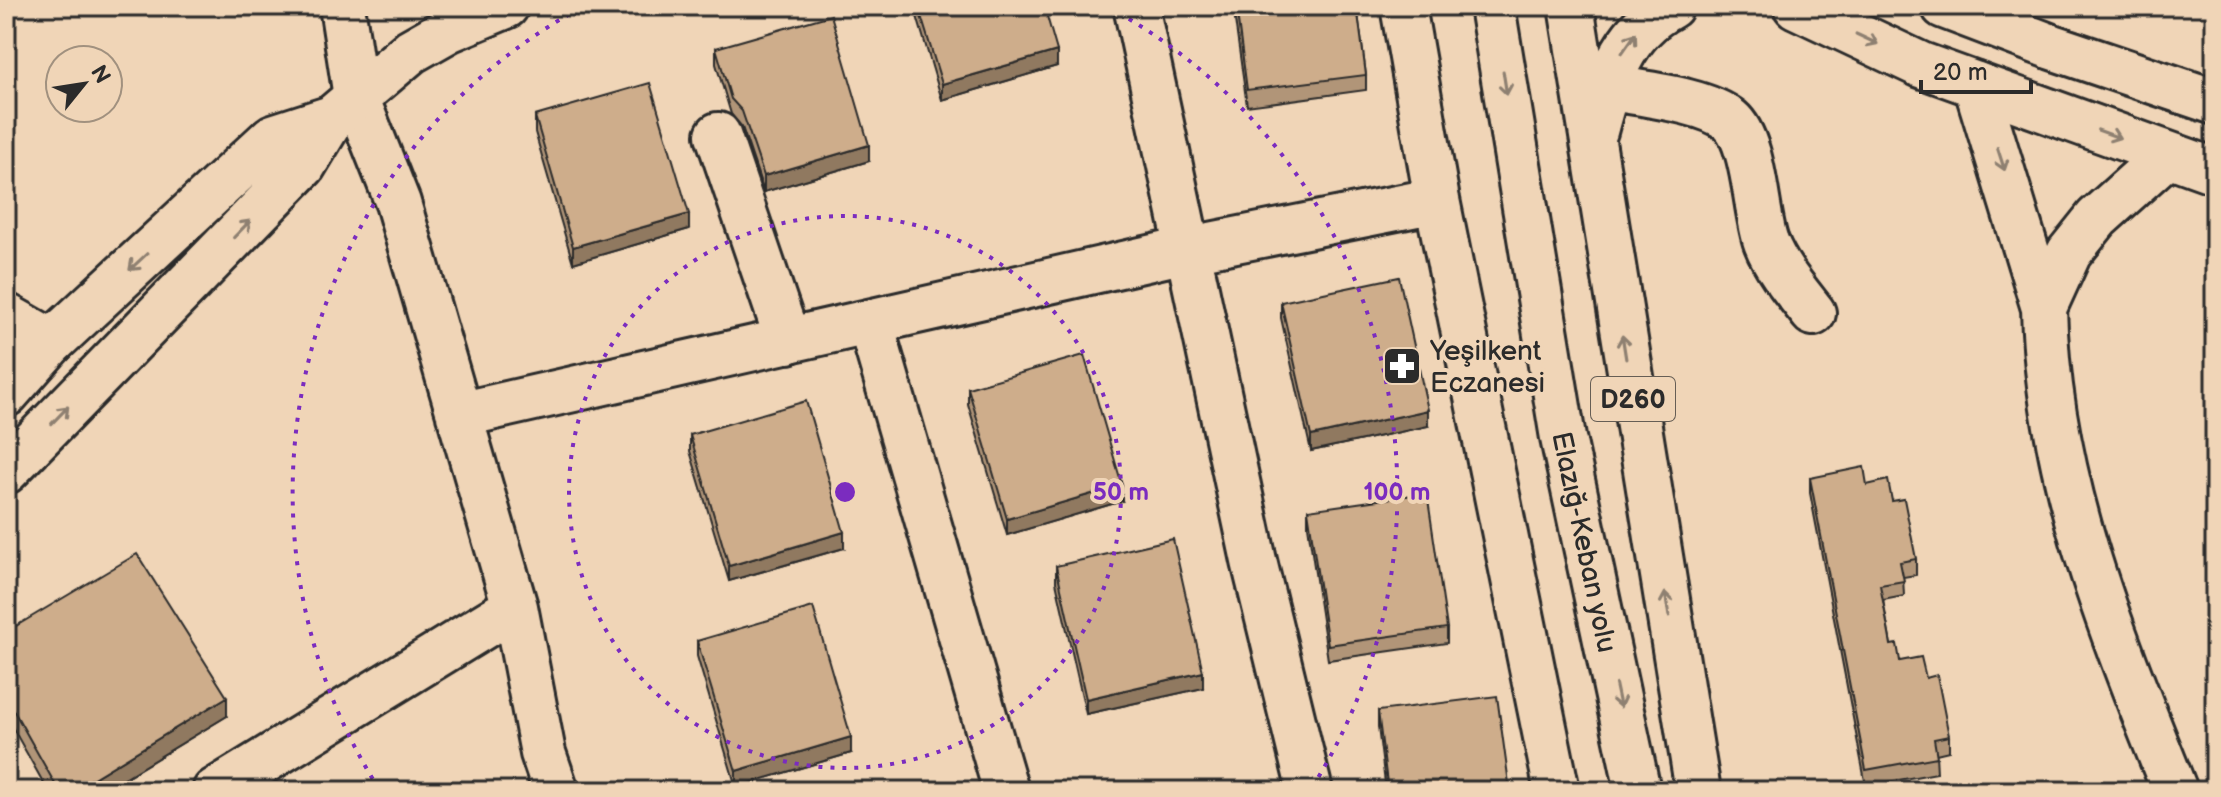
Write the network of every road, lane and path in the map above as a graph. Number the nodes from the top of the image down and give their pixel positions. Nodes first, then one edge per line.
1 (342, 6) edge
2 (506, 6) edge
3 (1136, 6) edge
4 (1403, 6) edge
5 (1492, 6) edge
6 (1571, 6) edge
7 (1671, 6) edge
8 (1796, 6) edge
9 (1947, 7) edge
10 (1976, 85) junction
11 (1607, 87) junction
12 (2215, 102) edge
13 (344, 108) junction
14 (718, 135) dead end
15 (1592, 141) junction
16 (2167, 155) junction
17 (2215, 171) edge
18 (1437, 200) junction
19 (1190, 249) junction
20 (2044, 308) junction
21 (1813, 313) dead end
22 (6, 316) edge
23 (870, 322) junction
24 (788, 341) junction
25 (52, 342) junction
26 (6, 394) edge
27 (459, 415) junction
28 (6, 471) edge
29 (515, 607) junction
30 (215, 791) edge
31 (556, 791) edge
32 (1006, 791) edge
33 (1310, 791) edge
34 (1557, 791) edge
35 (1638, 791) edge
36 (1698, 791) edge
37 (2175, 791) edge

1 - 13 main road
2 - 13 main road
3 - 19 main road
4 - 18 main road
5 -> 35 main road, Elazığ-Keban yolu / D260
6 - 15 main road, D260
11 -> 7 main road
8 -> 10 main road
9 - 12 main road
10 -> 16 main road
10 -> 20 main road
11 - 15 main road
11 - 21 main road
13 -> 25 main road
13 - 27 main road
28 -> 13 main road
14 - 24 main road
36 -> 15 main road, D260
16 - 17 main road
16 - 20 main road
18 - 19 main road
18 - 34 main road
19 - 23 main road
19 - 33 main road
20 - 37 main road
22 - 25 main road
23 - 24 main road
23 - 32 main road
24 - 27 main road
25 - 26 main road
27 - 29 main road
29 - 30 main road
29 - 31 main road

